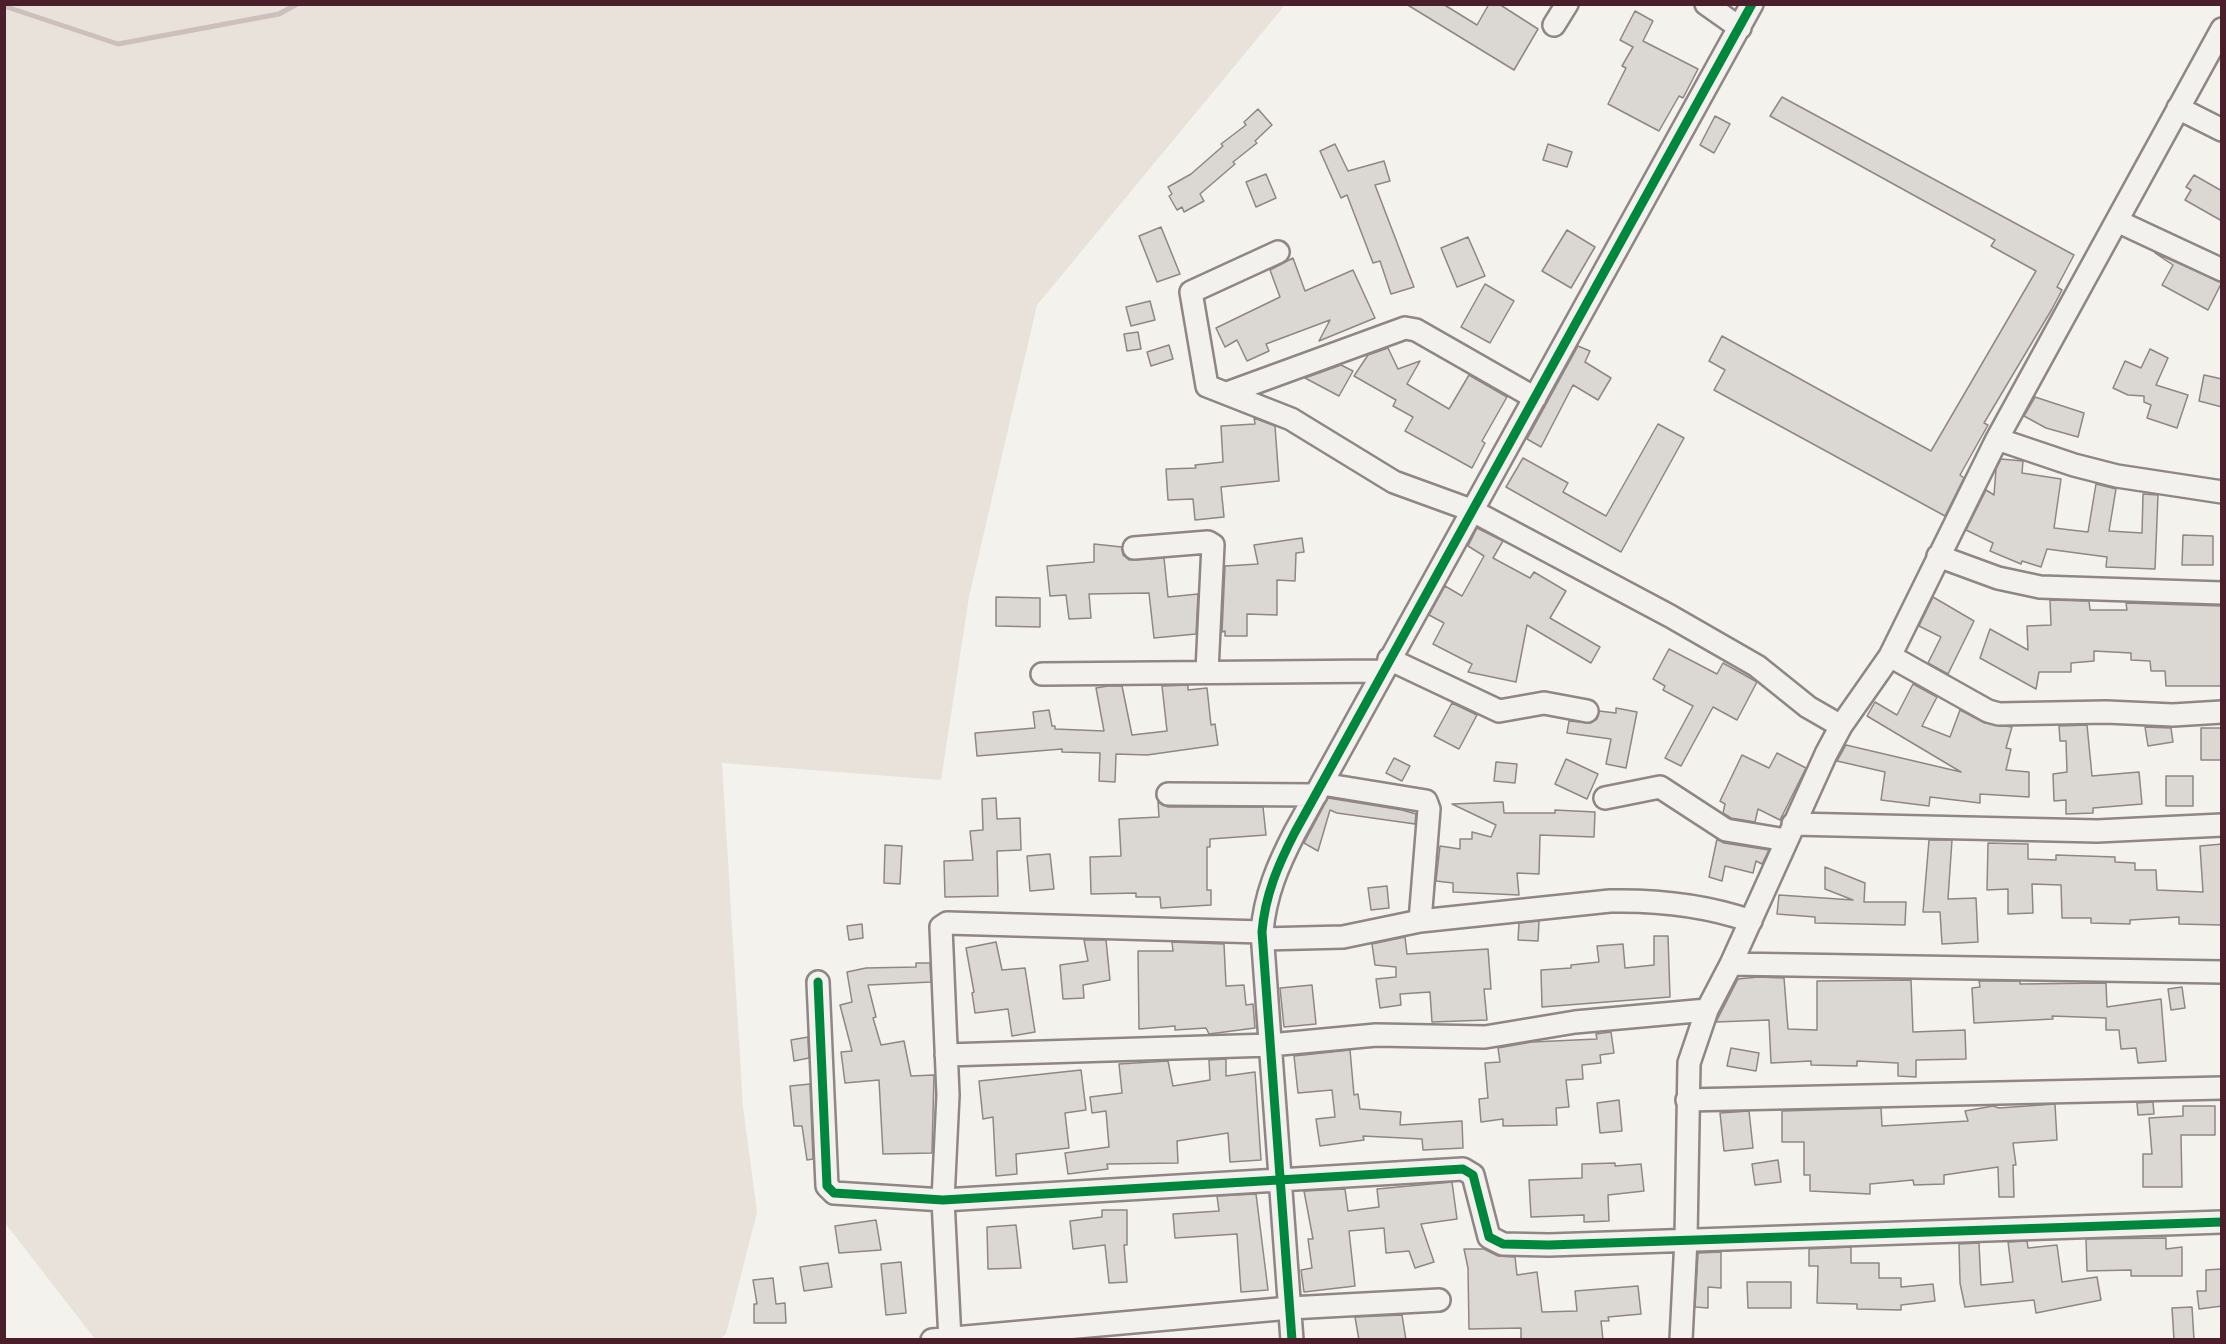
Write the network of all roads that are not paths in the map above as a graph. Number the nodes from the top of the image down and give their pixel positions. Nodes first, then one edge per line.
1 (1567, 4) edge
2 (1706, 4) edge
3 (1752, 4) edge
4 (1554, 26) dead end
5 (1740, 28) junction
6 (2222, 30) edge
7 (2178, 108) junction
8 (2222, 130) edge
9 (2117, 221) junction
10 (1278, 252) dead end
11 (2222, 270) edge
12 (1227, 393) junction
13 (1534, 398) junction
14 (1997, 439) junction
15 (2222, 492) edge
16 (1471, 510) junction
17 (1134, 548) dead end
18 (1938, 556) junction
19 (2222, 593) edge
20 (1890, 656) junction
21 (1386, 665) junction
22 (1207, 671) junction
23 (1042, 674) dead end
24 (1587, 711) dead end
25 (2222, 712) edge
26 (1841, 726) junction
27 (1319, 789) junction
28 (1168, 794) dead end
29 (1605, 798) dead end
30 (2222, 825) edge
31 (1790, 832) junction
32 (1420, 921) junction
33 (1750, 921) junction
34 (1262, 935) junction
35 (1731, 964) junction
36 (2222, 972) edge
37 (818, 982) dead end
38 (1707, 1010) junction
39 (1270, 1045) junction
40 (946, 1055) junction
41 (2222, 1088) edge
42 (1687, 1100) junction
43 (1280, 1180) junction
44 (943, 1200) junction
45 (2222, 1222) edge
46 (1686, 1239) junction
47 (1439, 1300) dead end
48 (1290, 1308) junction
49 (944, 1339) edge
50 (1292, 1340) edge
51 (1681, 1340) edge

1 - 4 street
2 - 5 street
3 - 5 street
5 - 13 street
6 - 7 street
7 - 8 street
7 - 9 street
9 - 11 street
9 - 14 street
10 - 12 street
12 - 13 street
12 - 16 street
13 - 16 street
14 - 15 street
14 - 18 street
16 - 21 street
16 - 26 street
17 - 22 street
18 - 19 street
18 - 20 street
20 - 25 street
20 - 26 street
21 - 22 street
21 - 24 street
21 - 27 street
22 - 23 street
26 - 31 street
27 - 28 street
27 - 32 street
27 - 34 street
29 - 31 street
30 - 31 street
31 - 33 street
32 - 33 street
32 - 34 street
33 - 35 street
34 - 39 street
34 - 40 street
35 - 36 street
35 - 38 street
37 - 44 street
38 - 39 street
38 - 42 street
39 - 40 street
39 - 43 street
40 - 44 street
41 - 42 street
42 - 46 street
43 - 44 street
43 - 46 street
43 - 48 street
44 - 49 street
45 - 46 street
46 - 51 street
47 - 48 street
48 - 49 street
48 - 50 street

